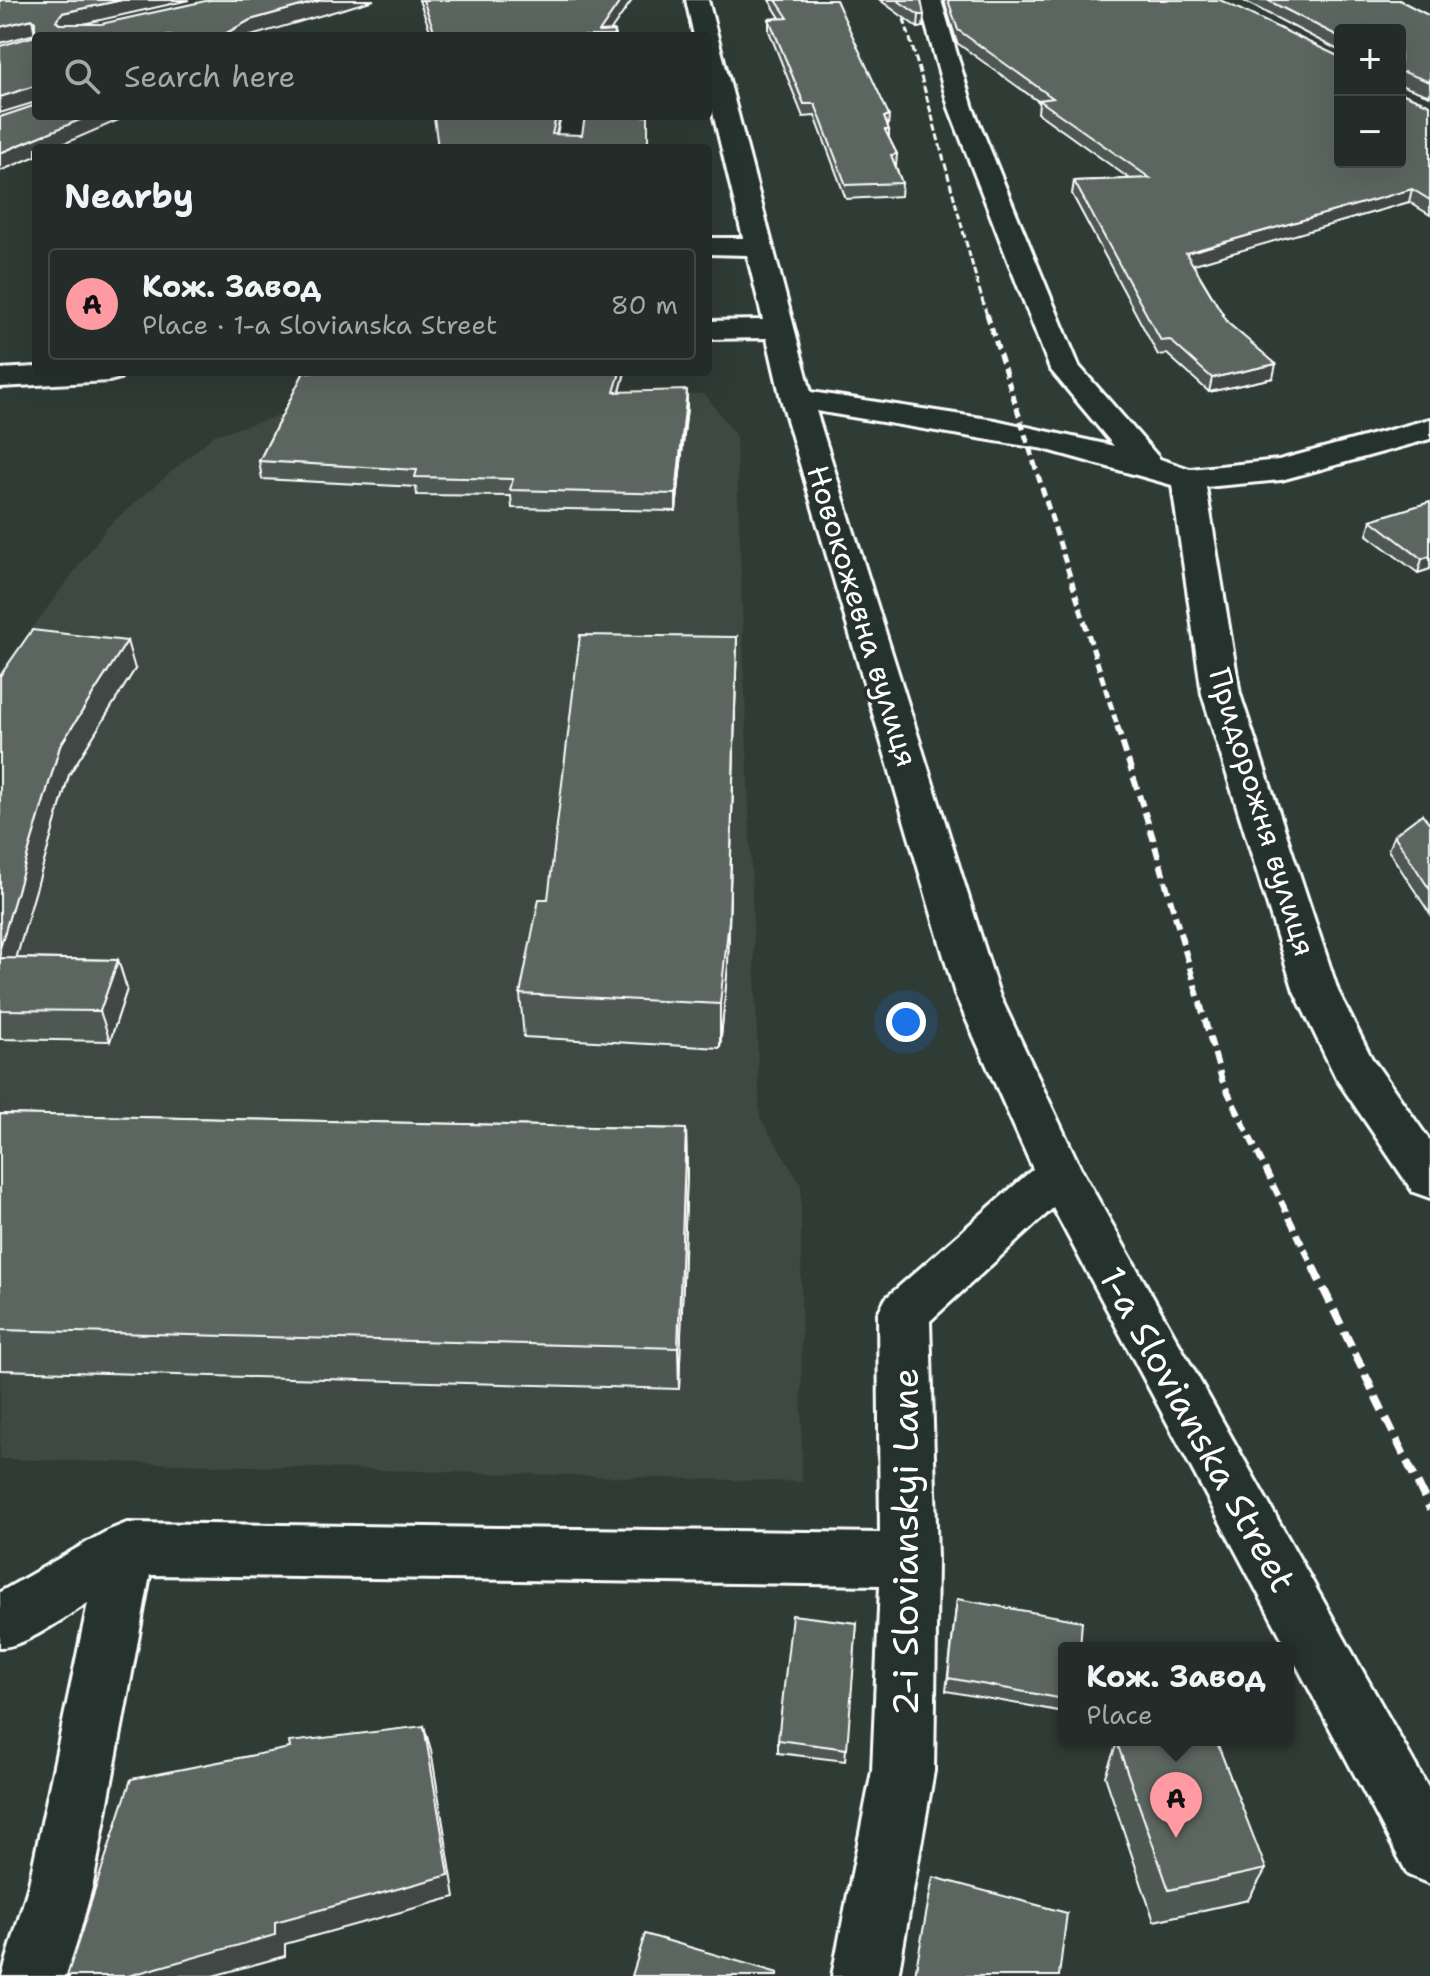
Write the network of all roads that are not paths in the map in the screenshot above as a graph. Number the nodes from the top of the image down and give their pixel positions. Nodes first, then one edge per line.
1 (697, 0) edge
2 (930, 0) edge
3 (705, 32) edge
4 (712, 59) edge
5 (573, 120) edge
6 (569, 144) edge
7 (712, 246) edge
8 (759, 247) junction
9 (779, 329) junction
10 (712, 330) edge
11 (60, 376) edge
12 (0, 378) edge
13 (797, 399) junction
14 (1430, 429) edge
15 (1147, 464) junction
16 (1188, 479) junction
17 (1059, 1174) junction
18 (1430, 1179) edge
19 (127, 1549) junction
20 (909, 1559) junction
21 (0, 1620) edge
22 (1430, 1853) edge
23 (35, 1976) edge
24 (865, 1976) edge

1 - 3 street
2 - 15 street
4 - 8 street, Новокожевна вулиця
5 - 6 street
7 - 8 street
8 - 9 street, Новокожевна вулиця
9 - 10 street
9 - 13 street, Новокожевна вулиця
11 - 12 street
13 - 15 street
13 - 17 street, Новокожевна вулиця
14 - 16 street
15 - 16 street
16 - 18 street, Придорожня вулиця
17 - 20 street, 2-i Slovianskyi Lane
17 - 22 street, 1-a Slovianska Street
19 - 20 street
19 - 21 street
19 - 23 street
20 - 24 street, 2-i Slovianskyi Lane

